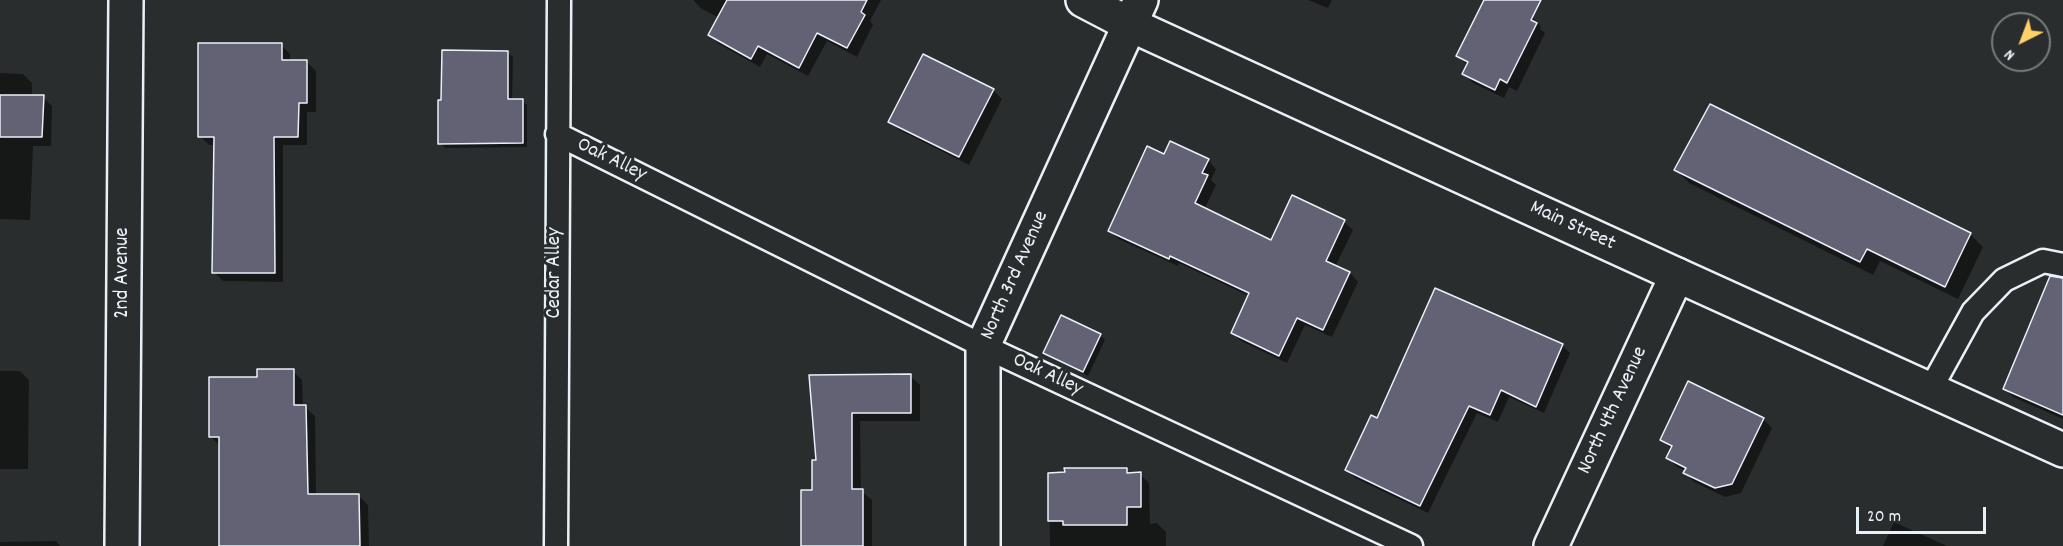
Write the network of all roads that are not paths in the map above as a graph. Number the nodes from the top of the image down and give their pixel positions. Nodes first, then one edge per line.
1 (126, 0) edge
2 (559, 0) edge
3 (1083, 0) edge
4 (1135, 12) edge
5 (557, 134) junction
6 (2063, 265) edge
7 (1677, 275) junction
8 (983, 346) junction
9 (1930, 390) junction
10 (2063, 450) edge
11 (122, 546) edge
12 (556, 546) edge
13 (982, 546) edge
14 (1411, 546) edge
15 (1551, 546) edge

1 - 11 street, 2nd Avenue
2 - 5 lane, Cedar Alley
3 - 4 street, Main Street
4 - 7 street, Main Street
4 - 8 street, North 3rd Avenue
5 - 8 lane, Oak Alley
5 - 12 lane, Cedar Alley
6 - 9 lane
7 - 9 street, Main Street
7 - 15 street, North 4th Avenue
8 - 13 street, North 3rd Avenue
8 - 14 lane, Oak Alley
9 - 10 street, Main Street

